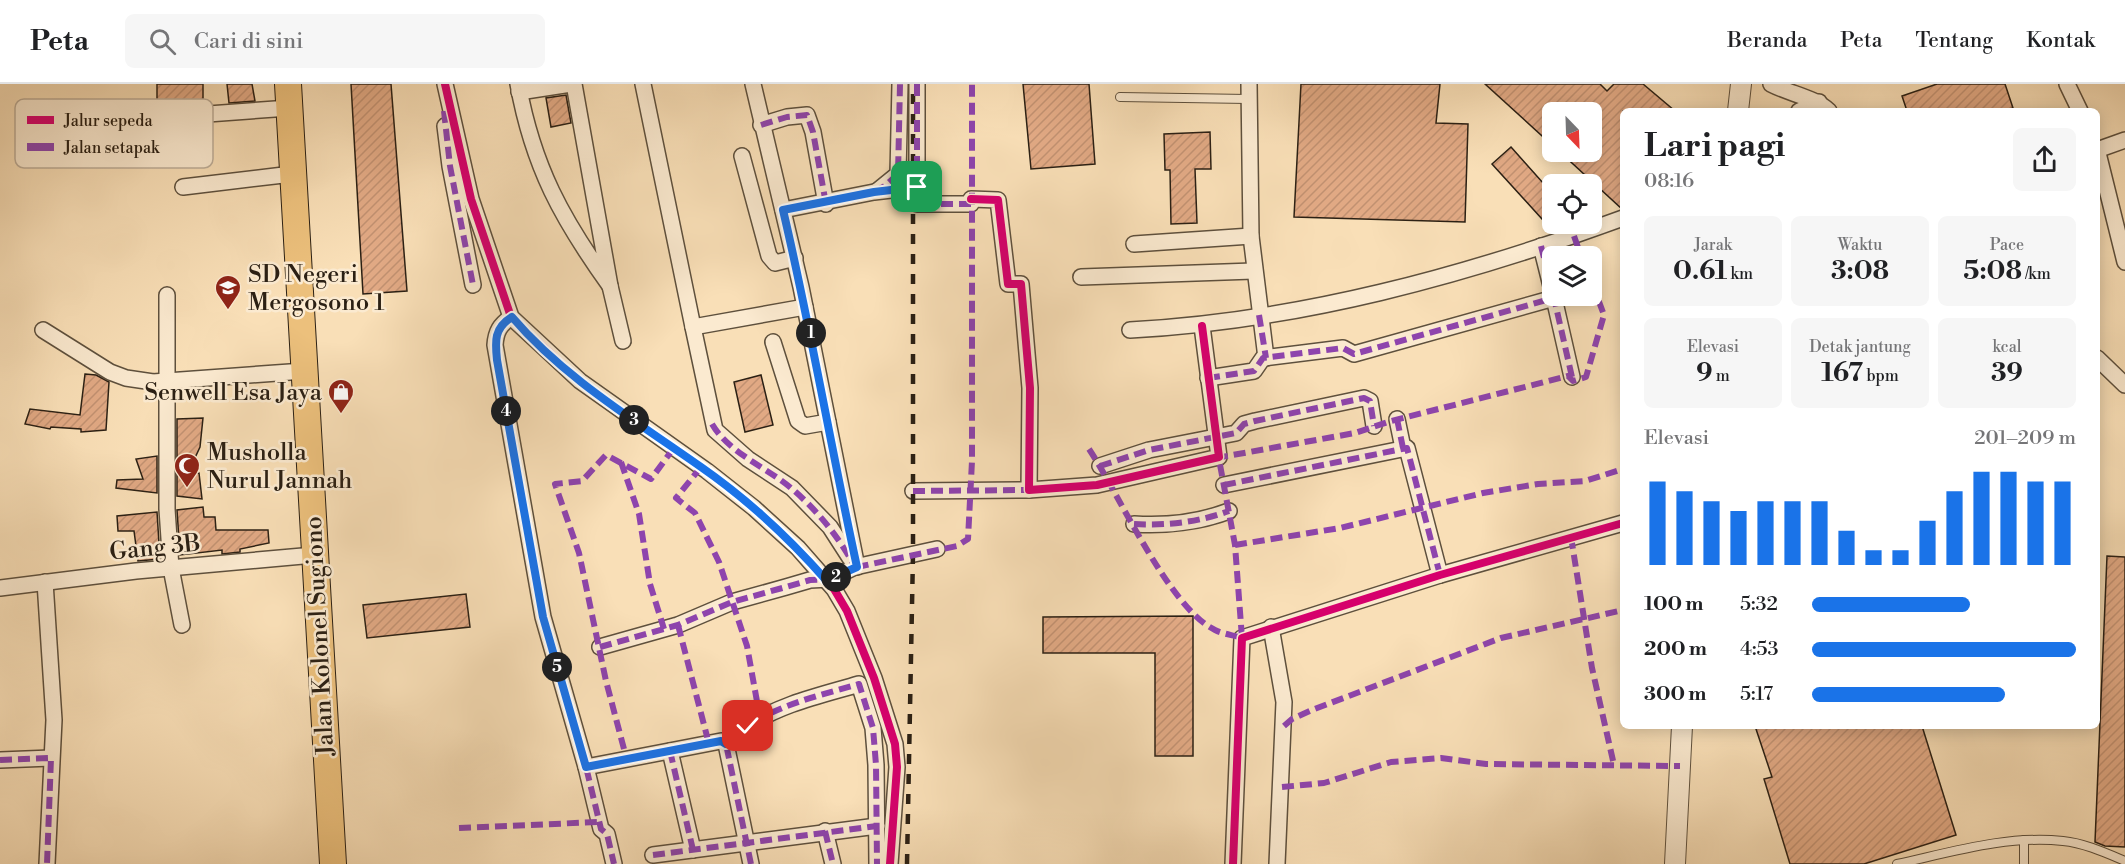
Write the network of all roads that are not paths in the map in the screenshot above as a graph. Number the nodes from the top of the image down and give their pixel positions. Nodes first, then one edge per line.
1 (443, 84) edge
2 (572, 84) edge
3 (643, 84) edge
4 (753, 84) edge
5 (900, 84) edge
6 (917, 84) edge
7 (1741, 84) edge
8 (1771, 84) edge
9 (2067, 84) edge
10 (519, 88) edge
11 (1249, 92) edge
12 (288, 96) edge
13 (1120, 97) dead end
14 (1824, 107) edge
15 (213, 108) edge
16 (1738, 108) edge
17 (2079, 108) edge
18 (761, 125) junction
19 (2125, 140) edge
20 (2100, 148) edge
21 (742, 156) dead end
22 (2100, 161) edge
23 (292, 174) junction
24 (183, 187) dead end
25 (917, 187) junction
26 (874, 192) junction
27 (826, 204) junction
28 (783, 210) junction
29 (1620, 219) edge
30 (1251, 236) junction
31 (1134, 244) dead end
32 (1541, 246) junction
33 (1542, 250) edge
34 (795, 258) junction
35 (2125, 262) edge
36 (1253, 271) junction
37 (1081, 277) dead end
38 (473, 285) dead end
39 (610, 286) junction
40 (167, 295) dead end
41 (1542, 298) edge
42 (1557, 306) edge
43 (805, 307) junction
44 (1259, 315) junction
45 (512, 317) junction
46 (1202, 326) junction
47 (693, 327) junction
48 (43, 330) dead end
49 (1130, 330) dead end
50 (623, 341) dead end
51 (773, 342) dead end
52 (1266, 358) junction
53 (2100, 361) edge
54 (304, 371) junction
55 (1572, 377) dead end
56 (1208, 378) junction
57 (168, 381) junction
58 (2125, 385) edge
59 (1397, 419) dead end
60 (828, 422) junction
61 (1374, 426) dead end
62 (1216, 438) junction
63 (1403, 448) junction
64 (1100, 466) dead end
65 (1224, 486) dead end
66 (914, 490) dead end
67 (1029, 490) junction
68 (1229, 512) dead end
69 (1134, 524) dead end
70 (1620, 524) edge
71 (937, 549) dead end
72 (314, 555) junction
73 (856, 567) junction
74 (171, 568) junction
75 (1440, 575) junction
76 (826, 580) junction
77 (45, 582) junction
78 (0, 588) edge
79 (182, 625) dead end
80 (1271, 627) junction
81 (600, 647) dead end
82 (1682, 729) edge
83 (726, 744) junction
84 (670, 751) junction
85 (51, 758) junction
86 (0, 760) edge
87 (586, 767) junction
88 (877, 826) junction
89 (825, 831) junction
90 (2024, 840) junction
91 (747, 843) junction
92 (693, 850) junction
93 (653, 855) dead end
94 (677, 858) edge
95 (2125, 861) edge
96 (47, 864) edge
97 (333, 864) edge
98 (614, 864) edge
99 (751, 864) edge
100 (833, 864) edge
101 (877, 864) edge
102 (890, 864) edge
103 (1233, 864) edge
104 (1277, 864) edge
105 (1675, 864) edge
106 (1897, 864) edge
107 (2025, 864) edge

1 - 38 street
1 - 45 street
2 - 10 street
2 - 39 street
3 - 47 street
4 - 18 street
5 - 26 street
6 - 25 street
7 - 16 street
8 - 14 street
9 - 17 street
10 - 39 street
11 - 13 lane
11 - 30 street
12 - 15 street
12 - 23 highway, Jalan Kolonel Sugiono
18 - 27 street
18 - 28 street
19 - 20 street
21 - 34 street
22 - 35 street
23 - 24 street
23 - 54 highway, Jalan Kolonel Sugiono
25 - 26 street
25 - 67 street
26 - 27 street
27 - 28 street
28 - 34 street
29 - 32 street
30 - 31 street
30 - 36 street
32 - 33 street
32 - 44 street
34 - 43 street
36 - 37 street
36 - 44 street
39 - 50 street
40 - 57 street
41 - 52 street
42 - 55 street
43 - 47 street
43 - 60 street
44 - 46 street
44 - 52 street
45 - 76 street
45 - 87 street
46 - 49 street
46 - 56 street
47 - 73 street
48 - 57 street
51 - 60 street
52 - 56 street
53 - 58 street
54 - 57 street
54 - 72 highway, Jalan Kolonel Sugiono
56 - 62 street
57 - 74 street
59 - 63 street
60 - 73 street
61 - 62 street
62 - 64 street
62 - 67 street
63 - 65 street
63 - 75 street
66 - 67 street
68 - 69 street
70 - 75 street
71 - 73 street
72 - 74 street, Gang 3B
72 - 97 highway, Jalan Kolonel Sugiono
73 - 76 street
74 - 77 street, Gang 3B
74 - 79 street
75 - 80 street
76 - 81 street
76 - 102 street
77 - 78 street, Gang 3B
77 - 85 street
80 - 103 street
80 - 104 street
82 - 105 street
83 - 84 street
83 - 88 street
83 - 91 street
84 - 87 street
84 - 92 street
85 - 86 street
85 - 96 street
87 - 98 street
88 - 89 street
88 - 101 street
89 - 91 street
89 - 100 street
90 - 95 lane
90 - 106 lane
90 - 107 lane
91 - 92 street
91 - 99 street
92 - 94 street
93 - 94 street

